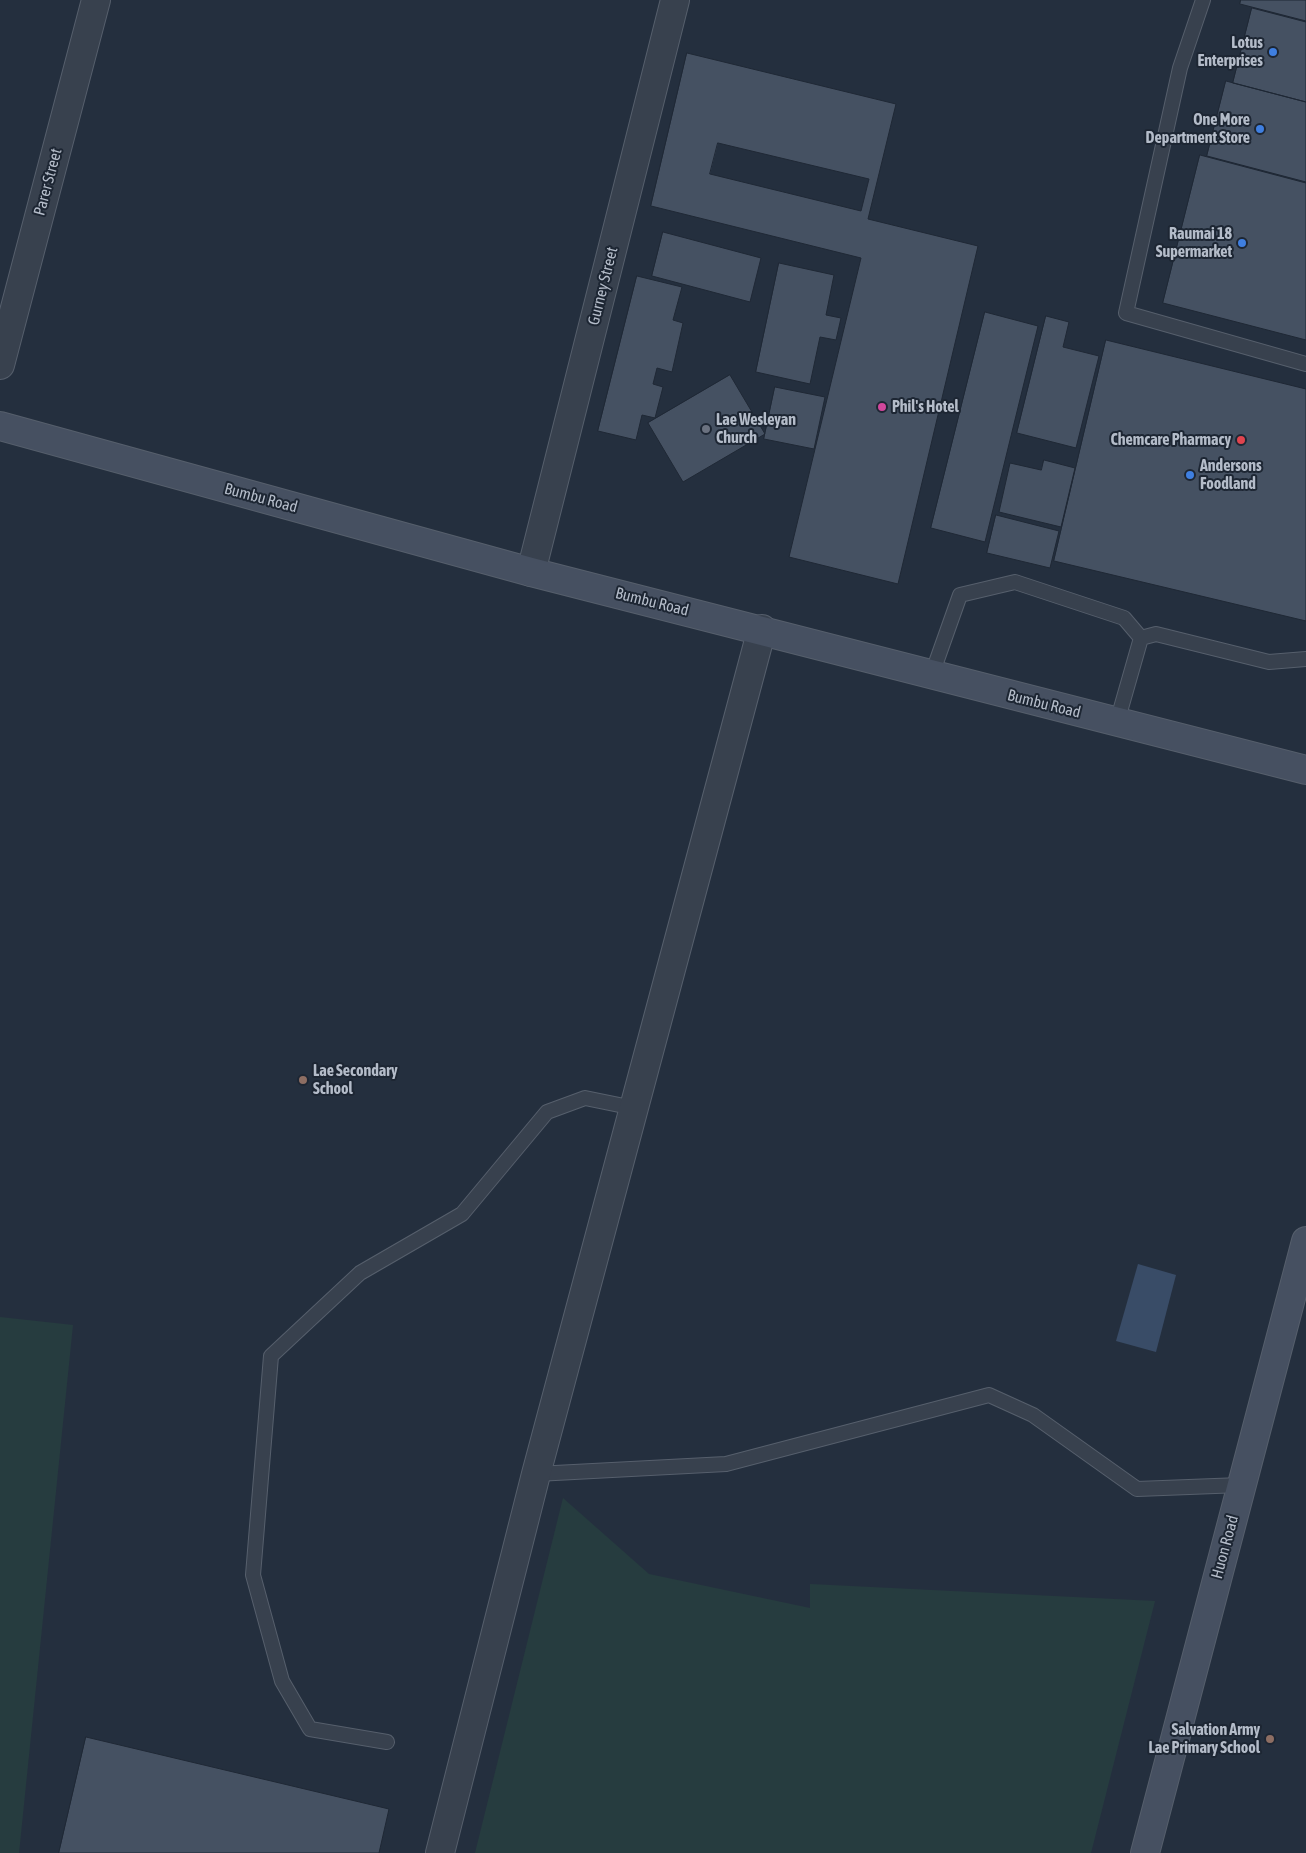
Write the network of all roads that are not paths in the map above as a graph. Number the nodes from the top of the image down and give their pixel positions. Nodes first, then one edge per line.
1 (96, 0) edge
2 (675, 0) edge
3 (1203, 0) edge
4 (1306, 364) edge
5 (0, 365) edge
6 (0, 426) edge
7 (531, 572) junction
8 (762, 630) junction
9 (1141, 638) junction
10 (1306, 659) edge
11 (932, 674) junction
12 (1117, 722) junction
13 (1306, 770) edge
14 (634, 1108) junction
15 (1306, 1241) edge
16 (536, 1474) junction
17 (1241, 1485) junction
18 (387, 1742) dead end
19 (440, 1853) edge
20 (1145, 1853) edge

1 - 5 street, Parer Street
2 - 7 street, Gurney Street
3 - 4 lane
6 - 7 main road, Bumbu Road
7 - 8 main road, Bumbu Road
8 - 11 main road, Bumbu Road
8 - 14 street
9 - 10 lane
9 - 11 lane
9 - 12 lane
11 - 12 main road, Bumbu Road
12 - 13 main road, Bumbu Road
14 - 16 street
14 - 18 lane
15 - 17 main road, Huon Road
16 - 17 lane
16 - 19 street
17 - 20 main road, Huon Road

